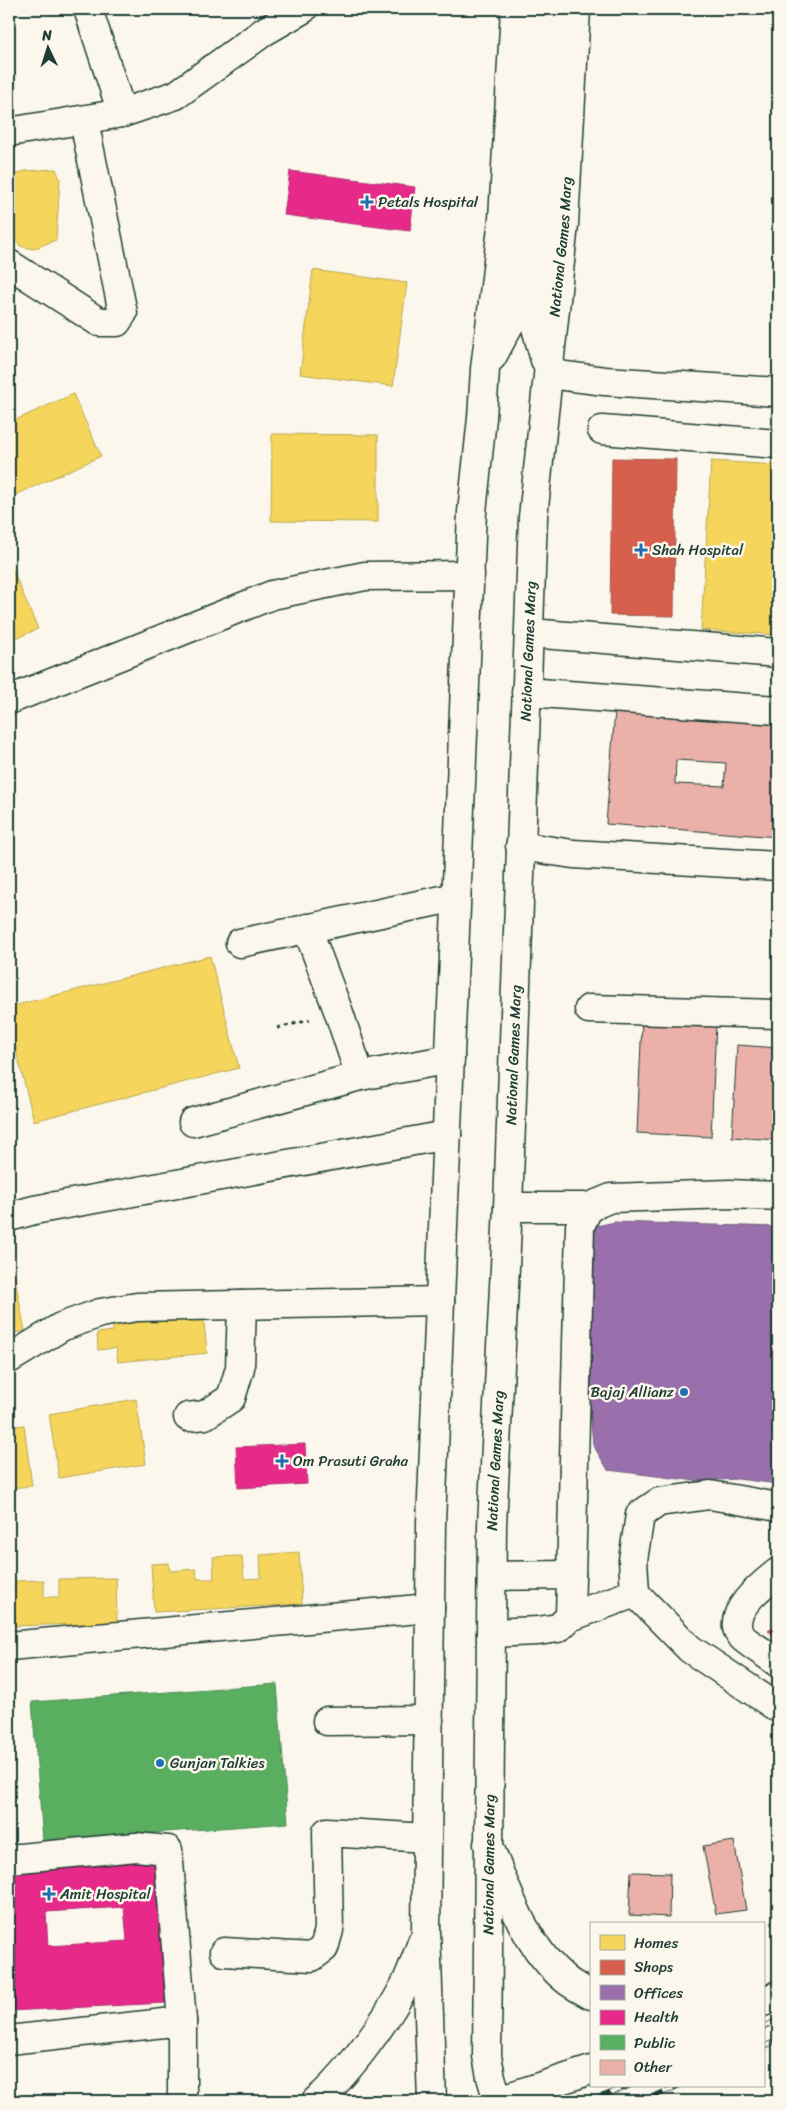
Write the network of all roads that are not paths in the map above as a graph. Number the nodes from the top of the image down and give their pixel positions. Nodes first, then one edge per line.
1 (88, 9) edge
2 (303, 9) edge
3 (515, 9) edge
4 (537, 9) edge
5 (556, 9) edge
6 (576, 9) edge
7 (122, 113) junction
8 (84, 120) junction
9 (9, 132) edge
10 (9, 264) edge
11 (485, 369) junction
12 (549, 374) junction
13 (778, 392) edge
14 (602, 430) dead end
15 (778, 444) edge
16 (470, 575) junction
17 (530, 633) junction
18 (778, 654) edge
19 (526, 692) junction
20 (9, 700) edge
21 (778, 710) edge
22 (520, 846) junction
23 (778, 866) edge
24 (456, 898) junction
25 (306, 928) junction
26 (240, 943) dead end
27 (589, 1009) dead end
28 (778, 1014) edge
29 (450, 1059) junction
30 (360, 1076) junction
31 (193, 1122) dead end
32 (447, 1135) junction
33 (778, 1196) edge
34 (508, 1207) junction
35 (588, 1207) junction
36 (9, 1217) edge
37 (440, 1301) junction
38 (242, 1305) junction
39 (9, 1359) edge
40 (188, 1417) dead end
41 (778, 1507) edge
42 (778, 1572) edge
43 (571, 1575) junction
44 (492, 1576) junction
45 (635, 1593) junction
46 (430, 1608) junction
47 (570, 1617) junction
48 (491, 1633) junction
49 (9, 1646) edge
50 (778, 1663) edge
51 (778, 1708) edge
52 (429, 1720) junction
53 (328, 1721) dead end
54 (427, 1838) junction
55 (488, 1844) junction
56 (9, 1859) edge
57 (426, 1931) junction
58 (224, 1952) dead end
59 (590, 1995) edge
60 (778, 1995) edge
61 (764, 2002) edge
62 (182, 2022) junction
63 (9, 2040) edge
64 (590, 2070) edge
65 (182, 2101) edge
66 (316, 2101) edge
67 (432, 2101) edge
68 (497, 2101) edge

1 - 7 main road
2 - 7 main road
3 - 11 main road
4 - 11 main road
5 - 12 main road
6 - 12 main road, National Games Marg
7 - 8 main road
8 - 9 main road
8 - 10 main road
11 - 16 main road
12 - 13 main road
12 - 17 main road, National Games Marg
14 - 15 main road
16 - 20 main road
16 - 24 main road
17 - 18 main road
17 - 19 main road, National Games Marg
19 - 21 main road
19 - 22 main road, National Games Marg
22 - 23 main road
22 - 34 main road, National Games Marg
24 - 25 main road
24 - 29 main road
25 - 26 main road
25 - 30 main road
27 - 28 main road
29 - 30 main road
29 - 32 main road
30 - 31 main road
32 - 36 main road
32 - 37 main road
33 - 35 main road
34 - 35 main road
34 - 44 main road, National Games Marg
35 - 43 main road
37 - 38 main road
37 - 46 main road
38 - 39 main road
38 - 40 main road
41 - 45 main road
42 - 50 main road
43 - 44 main road
43 - 47 main road
44 - 48 main road, National Games Marg
45 - 47 main road
45 - 51 main road
46 - 49 main road
46 - 52 main road
47 - 48 main road
48 - 55 main road, National Games Marg
52 - 53 main road
52 - 54 main road
54 - 57 main road
54 - 58 main road
55 - 59 main road
55 - 68 main road, National Games Marg
56 - 62 main road
57 - 66 main road
57 - 67 main road
60 - 61 main road
62 - 63 main road
62 - 65 main road
64 - 68 main road

